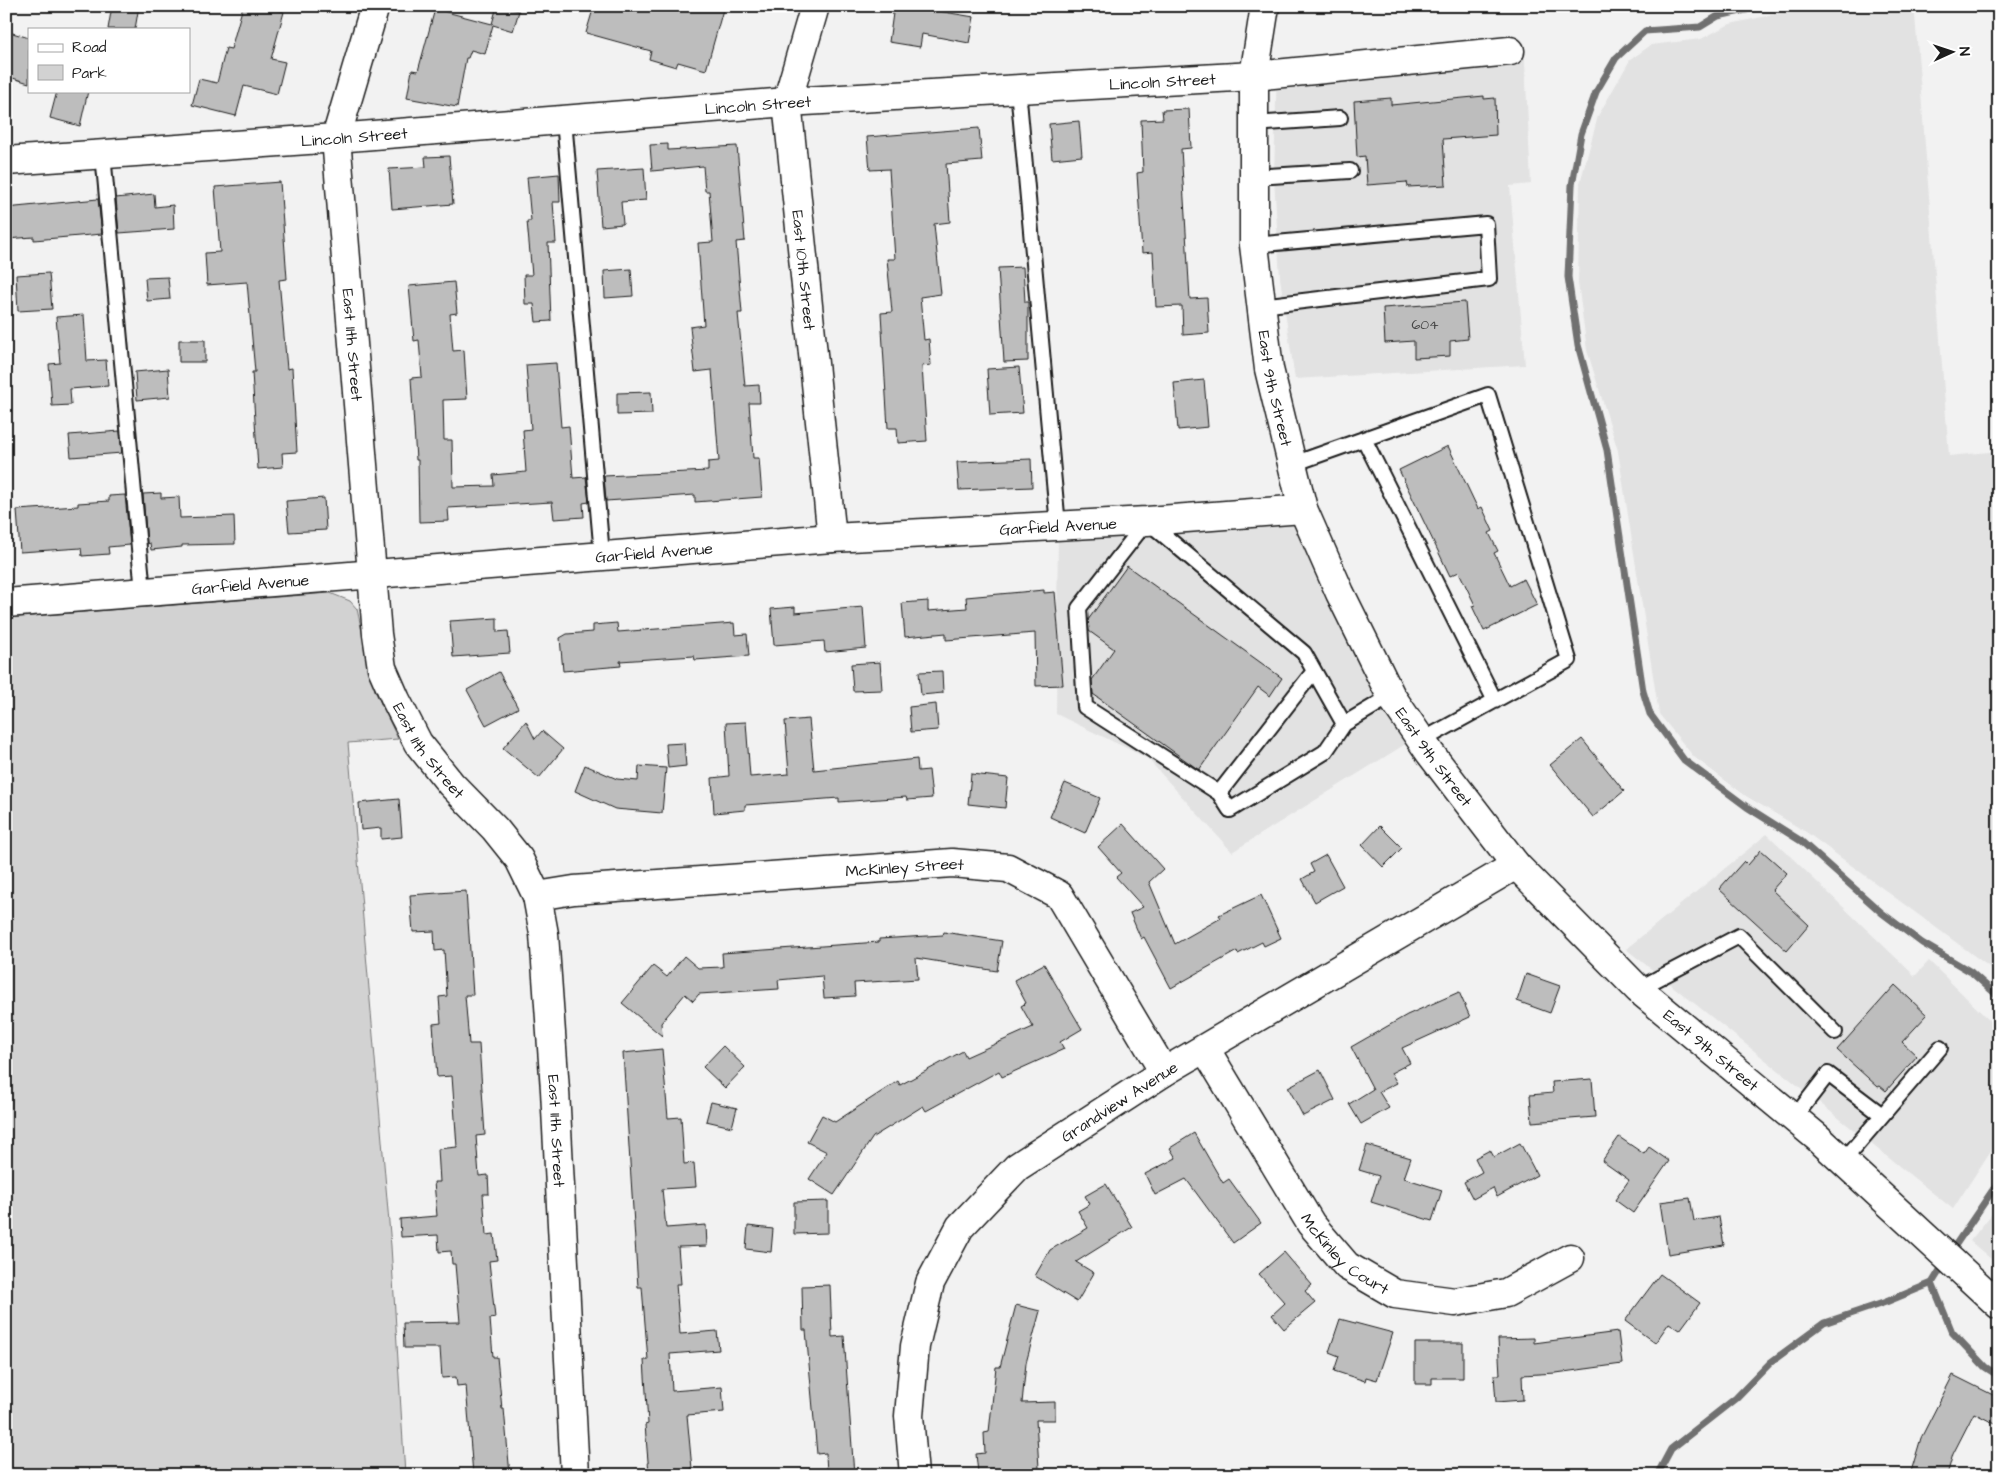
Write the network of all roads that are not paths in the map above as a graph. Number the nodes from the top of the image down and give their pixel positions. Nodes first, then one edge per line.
1 (374, 6) edge
2 (815, 6) edge
3 (1265, 6) edge
4 (1510, 51) dead end
5 (1254, 76) junction
6 (1018, 89) junction
7 (787, 102) junction
8 (1340, 118) dead end
9 (564, 120) junction
10 (1254, 124) junction
11 (336, 138) junction
12 (103, 154) junction
13 (6, 161) edge
14 (1350, 171) dead end
15 (1254, 178) junction
16 (1254, 245) junction
17 (1261, 306) junction
18 (1364, 439) junction
19 (1293, 464) junction
20 (1303, 509) junction
21 (1147, 521) junction
22 (1058, 526) junction
23 (832, 538) junction
24 (602, 555) junction
25 (373, 573) junction
26 (143, 592) junction
27 (6, 603) edge
28 (1314, 671) junction
29 (1391, 696) junction
30 (1495, 701) junction
31 (1344, 724) junction
32 (1421, 741) junction
33 (1219, 793) junction
34 (1516, 865) junction
35 (537, 896) junction
36 (1638, 989) junction
37 (1835, 1032) dead end
38 (1940, 1048) dead end
39 (1206, 1050) junction
40 (1164, 1072) junction
41 (1882, 1116) junction
42 (1794, 1118) junction
43 (1843, 1161) junction
44 (1570, 1258) dead end
45 (1996, 1297) edge
46 (575, 1475) edge
47 (914, 1475) edge

1 - 11 street, East 11th Street
2 - 7 street, East 10th Street
3 - 5 street, East 9th Street
4 - 5 street, Lincoln Street
5 - 6 street, Lincoln Street
5 - 10 street, East 9th Street
6 - 7 street, Lincoln Street
6 - 22 lane
7 - 9 street, Lincoln Street
7 - 23 street, East 10th Street
8 - 10 lane
9 - 11 street, Lincoln Street
9 - 24 lane
10 - 15 street, East 9th Street
11 - 12 street, Lincoln Street
11 - 25 street, East 11th Street
12 - 13 street, Lincoln Street
12 - 26 lane
14 - 15 lane
15 - 16 street, East 9th Street
16 - 17 street, East 9th Street
16 - 17 lane
17 - 19 street, East 9th Street
18 - 19 lane
18 - 30 lane
18 - 30 lane
19 - 20 street, East 9th Street
20 - 21 street, Garfield Avenue
20 - 29 street, East 9th Street
21 - 22 street, Garfield Avenue
21 - 28 lane
21 - 33 lane
22 - 23 street, Garfield Avenue
23 - 24 street, Garfield Avenue
24 - 25 street, Garfield Avenue
25 - 26 street, Garfield Avenue
25 - 35 street, East 11th Street
26 - 27 street, Garfield Avenue
28 - 31 lane
28 - 33 lane
29 - 31 lane
29 - 32 street, East 9th Street
30 - 32 lane
31 - 33 lane
32 - 34 street, East 9th Street
34 - 36 street, East 9th Street
34 - 39 street, Grandview Avenue
35 - 40 street, McKinley Street
35 - 46 street, East 11th Street
36 - 37 lane
36 - 42 street, East 9th Street
38 - 41 lane
39 - 40 street, Grandview Avenue
39 - 44 street, McKinley Court
40 - 47 street, Grandview Avenue
41 - 42 lane
41 - 43 lane
42 - 43 street, East 9th Street
43 - 45 street, East 9th Street

